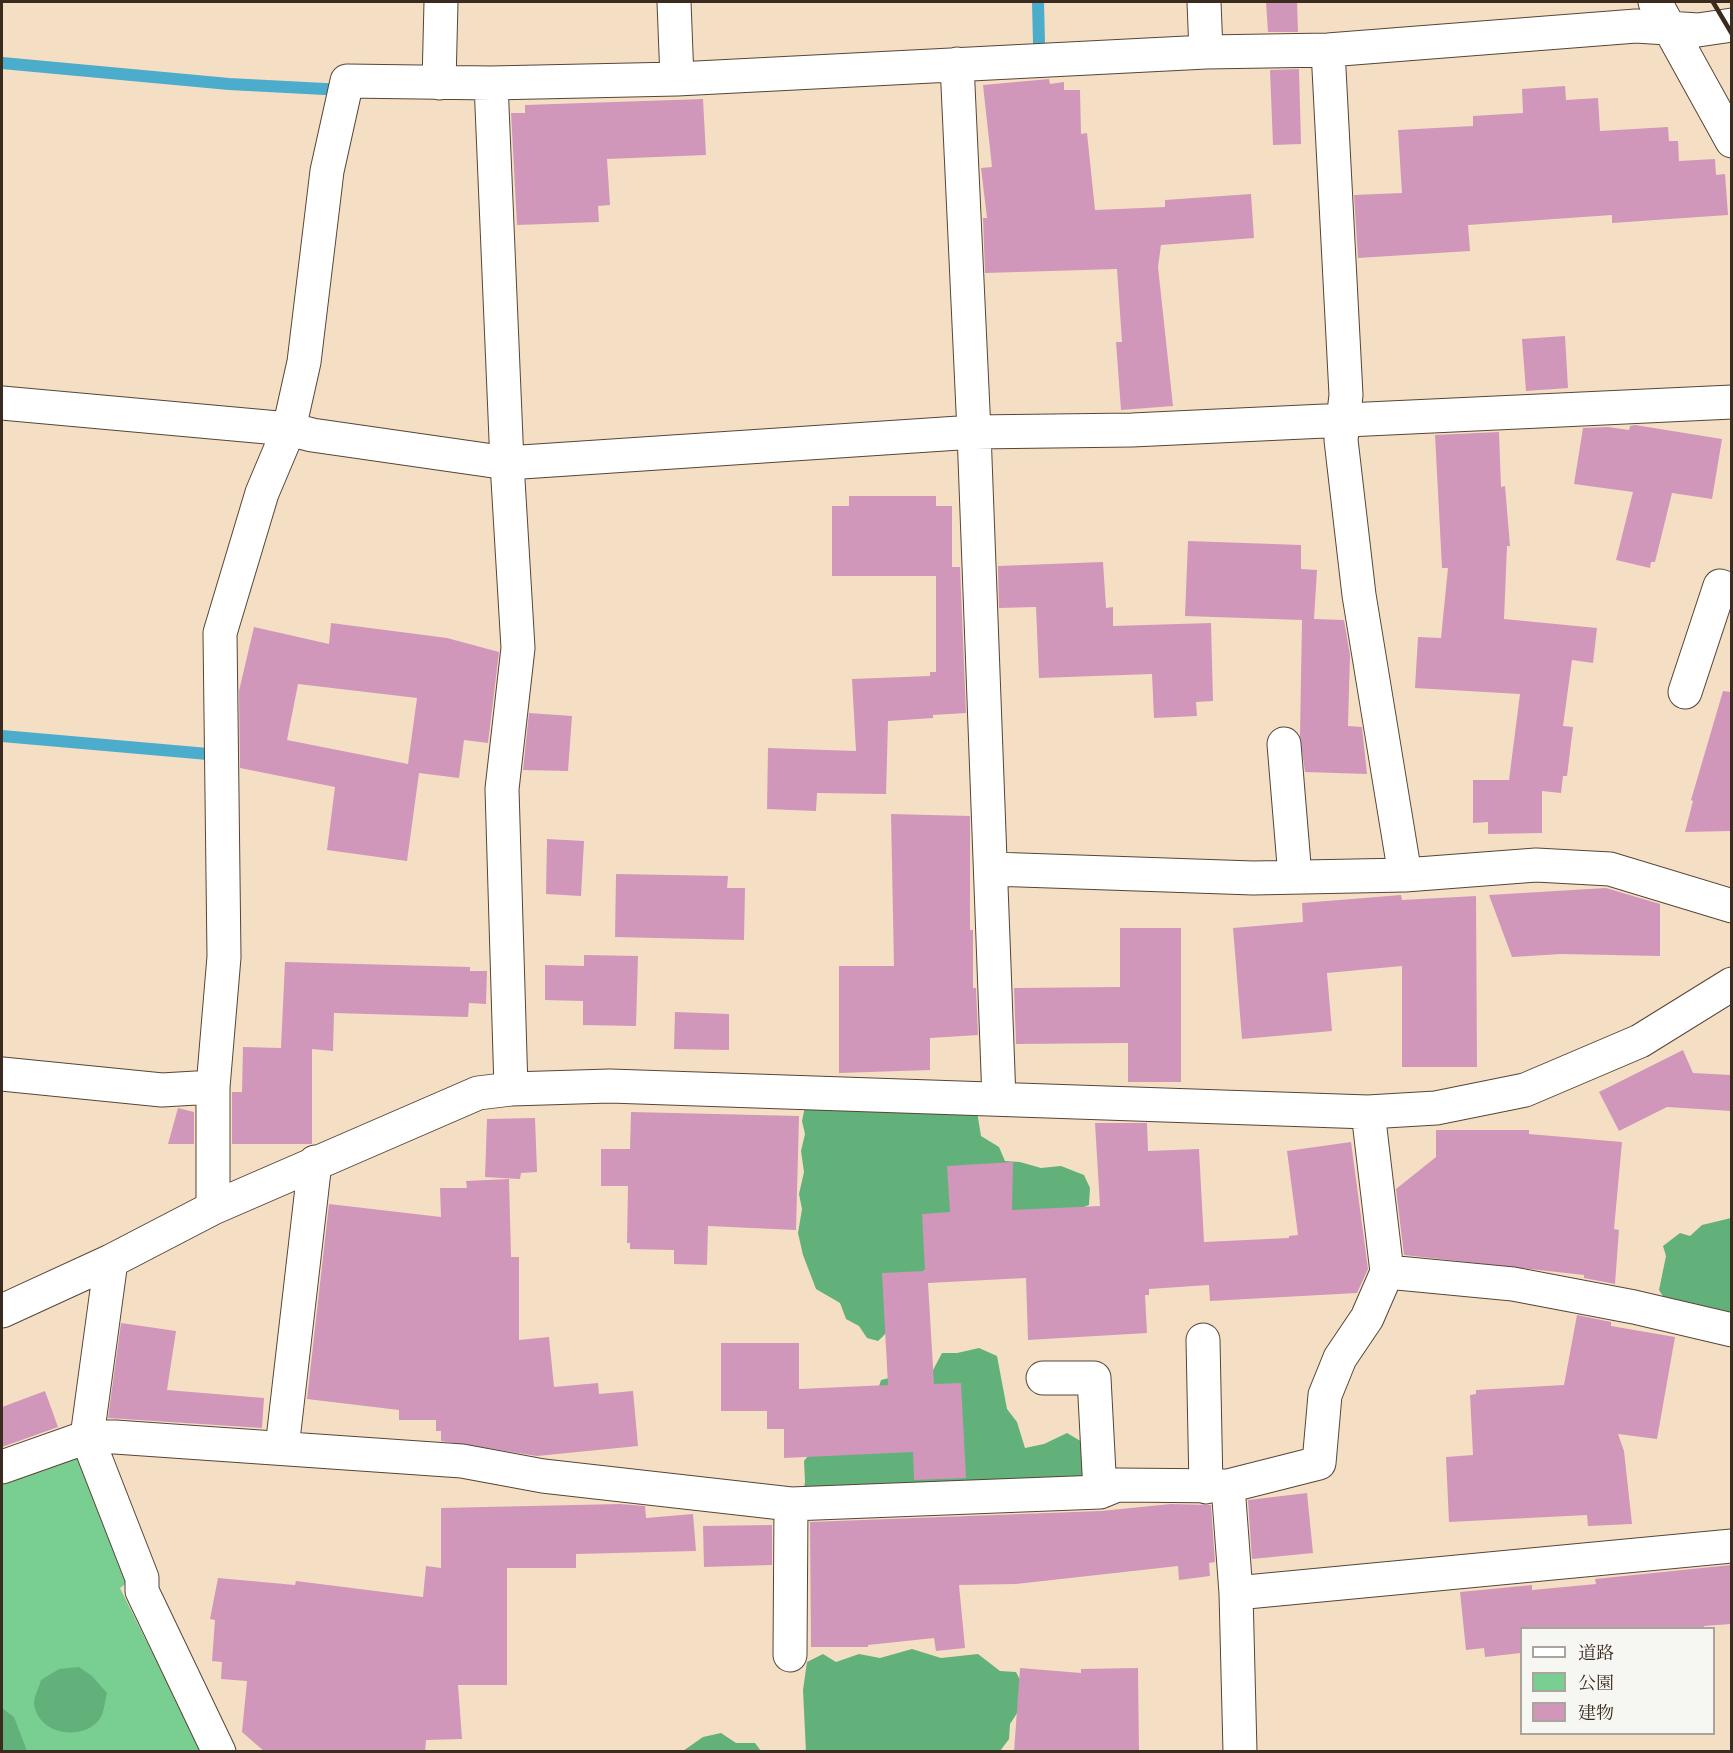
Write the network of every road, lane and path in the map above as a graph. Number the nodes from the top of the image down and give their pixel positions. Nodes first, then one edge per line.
1 (441, 2) edge
2 (674, 2) edge
3 (1204, 2) edge
4 (1662, 14) edge
5 (1731, 25) edge
6 (1328, 50) junction
7 (1206, 52) junction
8 (957, 64) junction
9 (677, 79) junction
10 (439, 83) junction
11 (491, 83) junction
12 (1731, 141) edge
13 (1731, 402) edge
14 (2, 403) edge
15 (1344, 419) junction
16 (290, 429) junction
17 (974, 432) junction
18 (507, 463) junction
19 (1731, 590) edge
20 (1685, 692) dead end
21 (1284, 744) dead end
22 (992, 869) junction
23 (1405, 875) junction
24 (1295, 877) junction
25 (1731, 906) edge
26 (1731, 984) edge
27 (2, 1074) edge
28 (213, 1087) junction
29 (511, 1089) junction
30 (999, 1099) junction
31 (1368, 1112) junction
32 (315, 1162) junction
33 (213, 1208) junction
34 (111, 1261) junction
35 (1387, 1272) junction
36 (2, 1311) edge
37 (1731, 1330) edge
38 (1203, 1340) dead end
39 (1043, 1378) dead end
40 (87, 1437) junction
41 (282, 1448) junction
42 (2, 1467) edge
43 (1217, 1487) junction
44 (1100, 1492) junction
45 (791, 1504) junction
46 (1731, 1546) edge
47 (1236, 1593) junction
48 (790, 1655) dead end
49 (219, 1752) edge
50 (1240, 1752) edge

1 - 10 street
2 - 9 street
3 - 7 street
4 - 5 street
4 - 6 street
4 - 12 street
6 - 7 street
6 - 15 street
7 - 8 street
8 - 9 street
8 - 17 street
9 - 11 street
10 - 11 street
10 - 16 street
11 - 18 street
13 - 15 street
14 - 16 street
15 - 17 street
15 - 23 street
16 - 18 street
16 - 28 street
17 - 18 street
17 - 22 street
18 - 29 street
19 - 20 street
21 - 24 street
22 - 24 street
22 - 30 street
23 - 24 street
23 - 25 street
26 - 31 street
27 - 28 street
28 - 33 street
29 - 30 street
29 - 32 street
30 - 31 street
31 - 35 street
32 - 33 street
32 - 41 street
33 - 34 street
34 - 36 street
34 - 40 street
35 - 37 street
35 - 43 street
38 - 43 street
39 - 44 street
40 - 41 street
40 - 42 street
40 - 49 street
41 - 45 street
43 - 44 street
43 - 47 street
44 - 45 street
45 - 48 street
46 - 47 street
47 - 50 street

